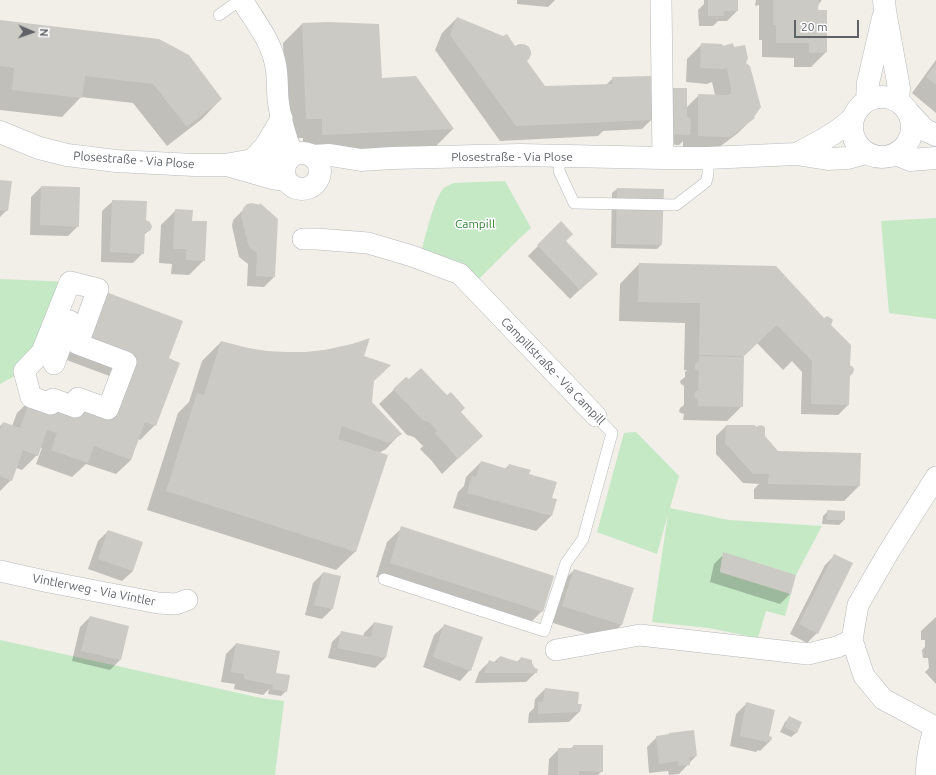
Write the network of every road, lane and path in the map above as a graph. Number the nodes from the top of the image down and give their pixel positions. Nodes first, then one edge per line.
1 (241, 0) edge
2 (661, 0) edge
3 (885, 5) edge
4 (219, 15) dead end
5 (867, 100) junction
6 (903, 107) junction
7 (282, 118) junction
8 (852, 118) junction
9 (0, 132) edge
10 (936, 135) edge
11 (866, 153) junction
12 (796, 154) junction
13 (896, 154) junction
14 (560, 156) junction
15 (298, 157) junction
16 (663, 158) junction
17 (708, 158) junction
18 (936, 158) edge
19 (252, 160) junction
20 (361, 160) junction
21 (225, 165) junction
22 (286, 180) junction
23 (317, 181) junction
24 (303, 239) dead end
25 (85, 280) junction
26 (54, 364) dead end
27 (596, 416) joint
28 (936, 477) edge
29 (0, 571) edge
30 (384, 579) dead end
31 (187, 600) dead end
32 (852, 640) junction
33 (556, 650) dead end
34 (936, 727) edge
35 (926, 775) edge

1 - 4 lane
1 - 7 street
2 - 16 street
3 - 5 street
3 - 6 street
5 - 6 street
5 - 8 street, Plosestraße - Via Plose
6 - 10 street
6 - 13 street
7 - 15 street
7 - 19 street
8 - 11 street
8 - 12 street, Plosestraße - Via Plose
9 - 21 street, Plosestraße - Via Plose
11 - 12 street, Plosestraße - Via Plose
11 - 13 street, Plosestraße - Via Plose
12 - 17 street, Plosestraße - Via Plose
13 - 18 street, Plosestraße - Via Plose
14 - 16 street, Plosestraße - Via Plose
14 - 17 lane
14 - 20 street, Plosestraße - Via Plose
15 - 19 street, Plosestraße - Via Plose
15 - 20 street, Plosestraße - Via Plose
15 - 22 street
15 - 23 street
16 - 17 street, Plosestraße - Via Plose
19 - 21 street, Plosestraße - Via Plose
20 - 23 street, Plosestraße - Via Plose
21 - 22 street, Plosestraße - Via Plose
22 - 23 street, Plosestraße - Via Plose
24 - 27 street, Campillstraße - Via Campill
25 - 25 street
25 - 26 street
27 - 30 lane, Campillstraße - Via Campill
28 - 32 street
29 - 31 street, Vintlerweg - Via Vintler
32 - 33 street
32 - 34 street
34 - 35 street

